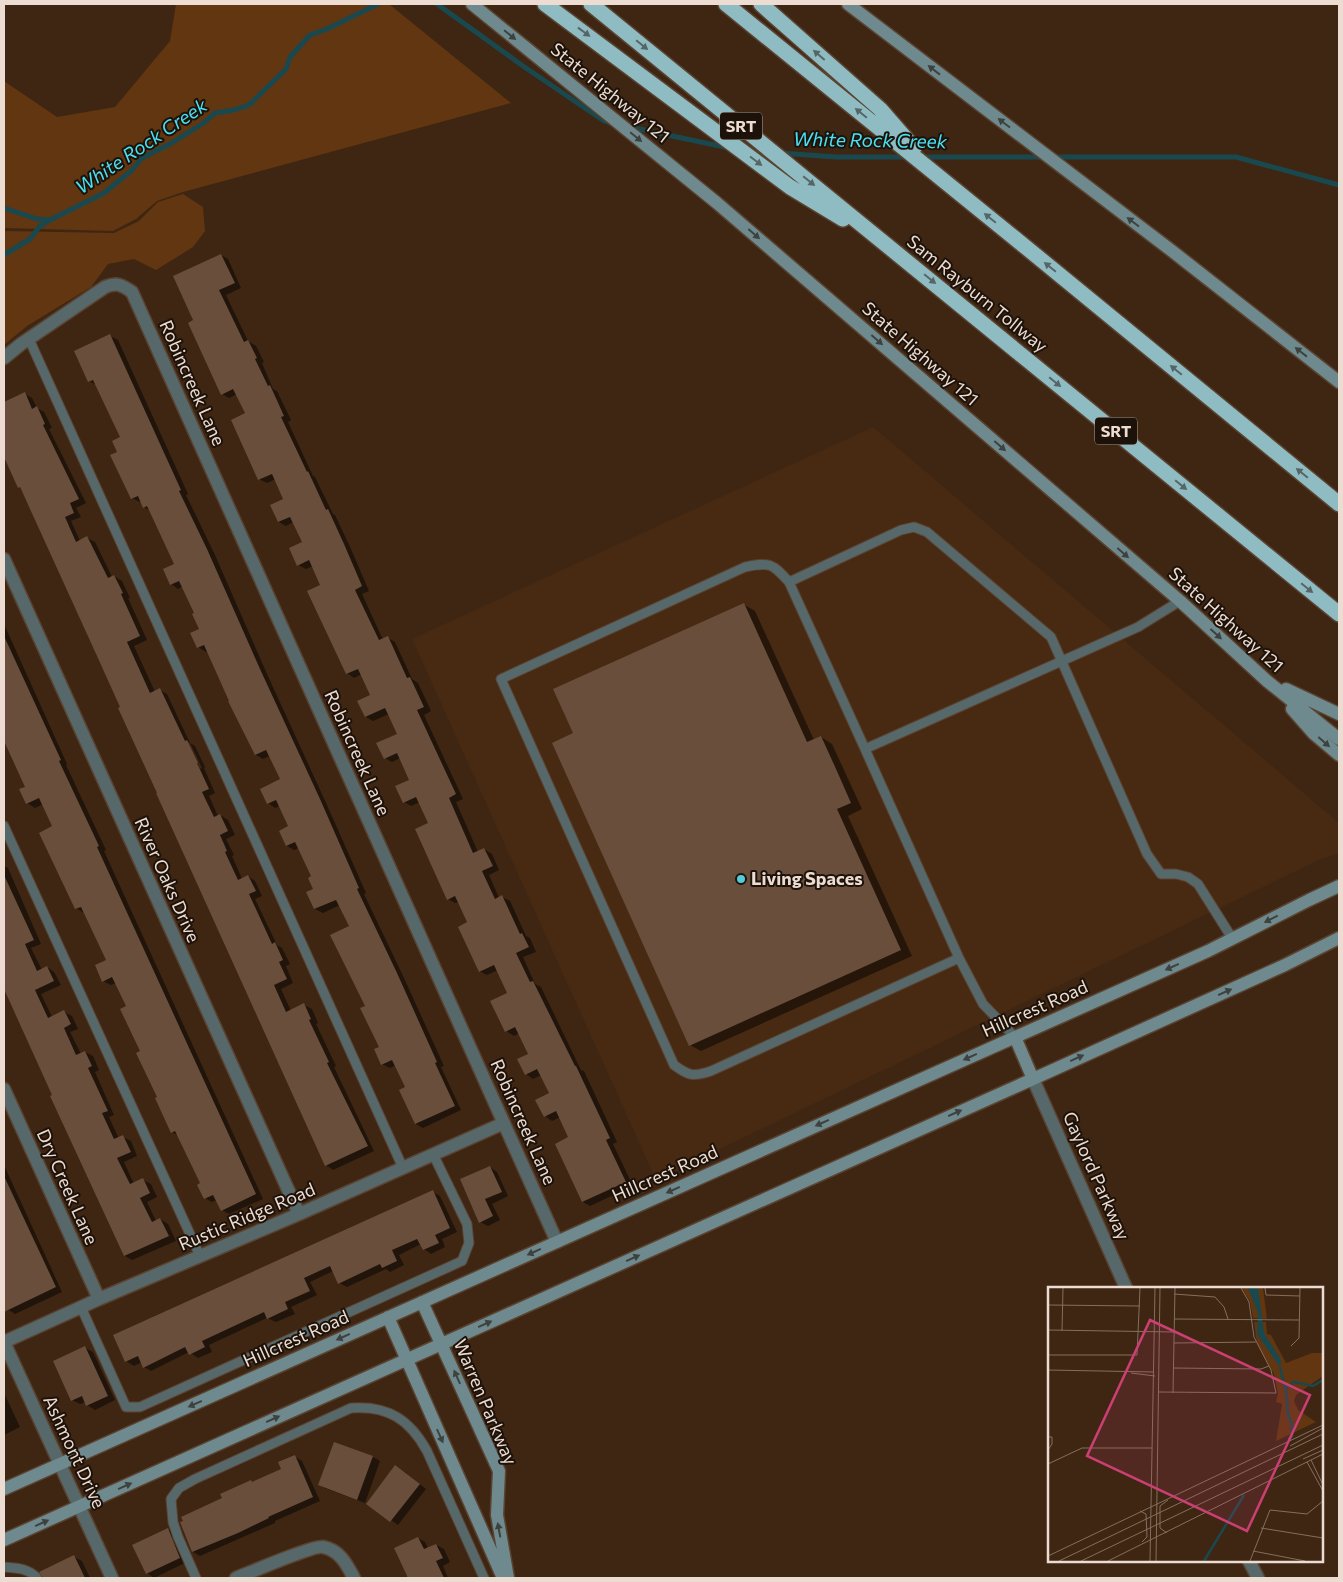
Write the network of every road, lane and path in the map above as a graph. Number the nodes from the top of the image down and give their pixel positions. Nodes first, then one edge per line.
1 (472, 4) edge
2 (545, 4) edge
3 (591, 4) edge
4 (726, 4) edge
5 (761, 4) edge
6 (848, 4) edge
7 (939, 177) junction
8 (892, 248) junction
9 (29, 339) junction
10 (4, 358) edge
11 (1339, 382) edge
12 (1339, 504) edge
13 (4, 559) edge
14 (789, 582) junction
15 (1180, 601) junction
16 (1339, 614) edge
17 (1062, 661) junction
18 (1267, 681) junction
19 (1339, 714) edge
20 (1339, 739) edge
21 (865, 749) junction
22 (1339, 755) edge
23 (4, 826) edge
24 (1339, 886) edge
25 (1232, 938) junction
26 (1339, 938) edge
27 (959, 958) junction
28 (1015, 1037) junction
29 (1033, 1079) junction
30 (4, 1090) edge
31 (504, 1122) junction
32 (433, 1154) junction
33 (403, 1168) junction
34 (299, 1214) junction
35 (557, 1242) junction
36 (200, 1256) junction
37 (1126, 1287) edge
38 (99, 1299) junction
39 (422, 1302) junction
40 (81, 1307) junction
41 (388, 1317) junction
42 (4, 1342) edge
43 (441, 1343) junction
44 (406, 1360) junction
45 (60, 1464) junction
46 (4, 1489) edge
47 (80, 1506) junction
48 (4, 1540) edge
49 (1249, 1562) edge
50 (4, 1567) edge
51 (37, 1578) edge
52 (112, 1578) edge
53 (196, 1578) edge
54 (236, 1578) edge
55 (354, 1578) edge
56 (484, 1578) edge
57 (503, 1578) edge
58 (508, 1578) edge
59 (1258, 1578) edge

1 -> 15 main road, State Highway 121
2 -> 8 highway
3 -> 8 highway, Sam Rayburn Tollway / SRT
7 -> 4 highway
7 -> 5 highway
11 -> 6 main road
12 -> 7 highway
8 -> 16 highway, Sam Rayburn Tollway / SRT
9 - 10 street
9 - 31 street, Robincreek Lane
9 - 33 lane
13 - 34 street, River Oaks Drive
14 - 17 lane
14 - 21 lane
14 - 27 lane
15 - 17 lane
15 -> 18 main road, State Highway 121
17 - 21 lane
17 - 25 lane
18 - 19 main road
18 - 20 main road, State Highway 121
18 -> 22 main road
21 - 27 lane
23 - 36 lane
24 -> 25 main road, Hillcrest Road
25 -> 28 main road, Hillcrest Road
29 -> 26 main road
27 - 28 lane
28 - 29 main road
28 -> 35 main road, Hillcrest Road
29 - 37 street, Gaylord Parkway
43 -> 29 main road
30 - 38 street, Dry Creek Lane
31 - 32 street, Rustic Ridge Road
31 - 35 street, Robincreek Lane
32 - 33 street, Rustic Ridge Road
32 - 40 lane
33 - 34 street, Rustic Ridge Road
34 - 36 street, Rustic Ridge Road
35 -> 39 main road, Hillcrest Road
36 - 38 street, Rustic Ridge Road
38 - 40 street, Rustic Ridge Road
39 - 41 main road, Hillcrest Road
39 - 43 main road, Warren Parkway
40 - 42 street, Rustic Ridge Road
41 - 44 main road
41 -> 45 main road, Hillcrest Road
42 - 45 street, Ashmont Drive
43 - 44 main road
58 -> 43 main road, Warren Parkway
47 -> 44 main road
44 -> 57 main road
45 - 46 main road, Hillcrest Road
45 - 47 street, Ashmont Drive
48 -> 47 main road
47 - 52 street, Ashmont Drive
49 - 59 street
50 - 51 lane
53 - 56 lane
54 - 55 street

